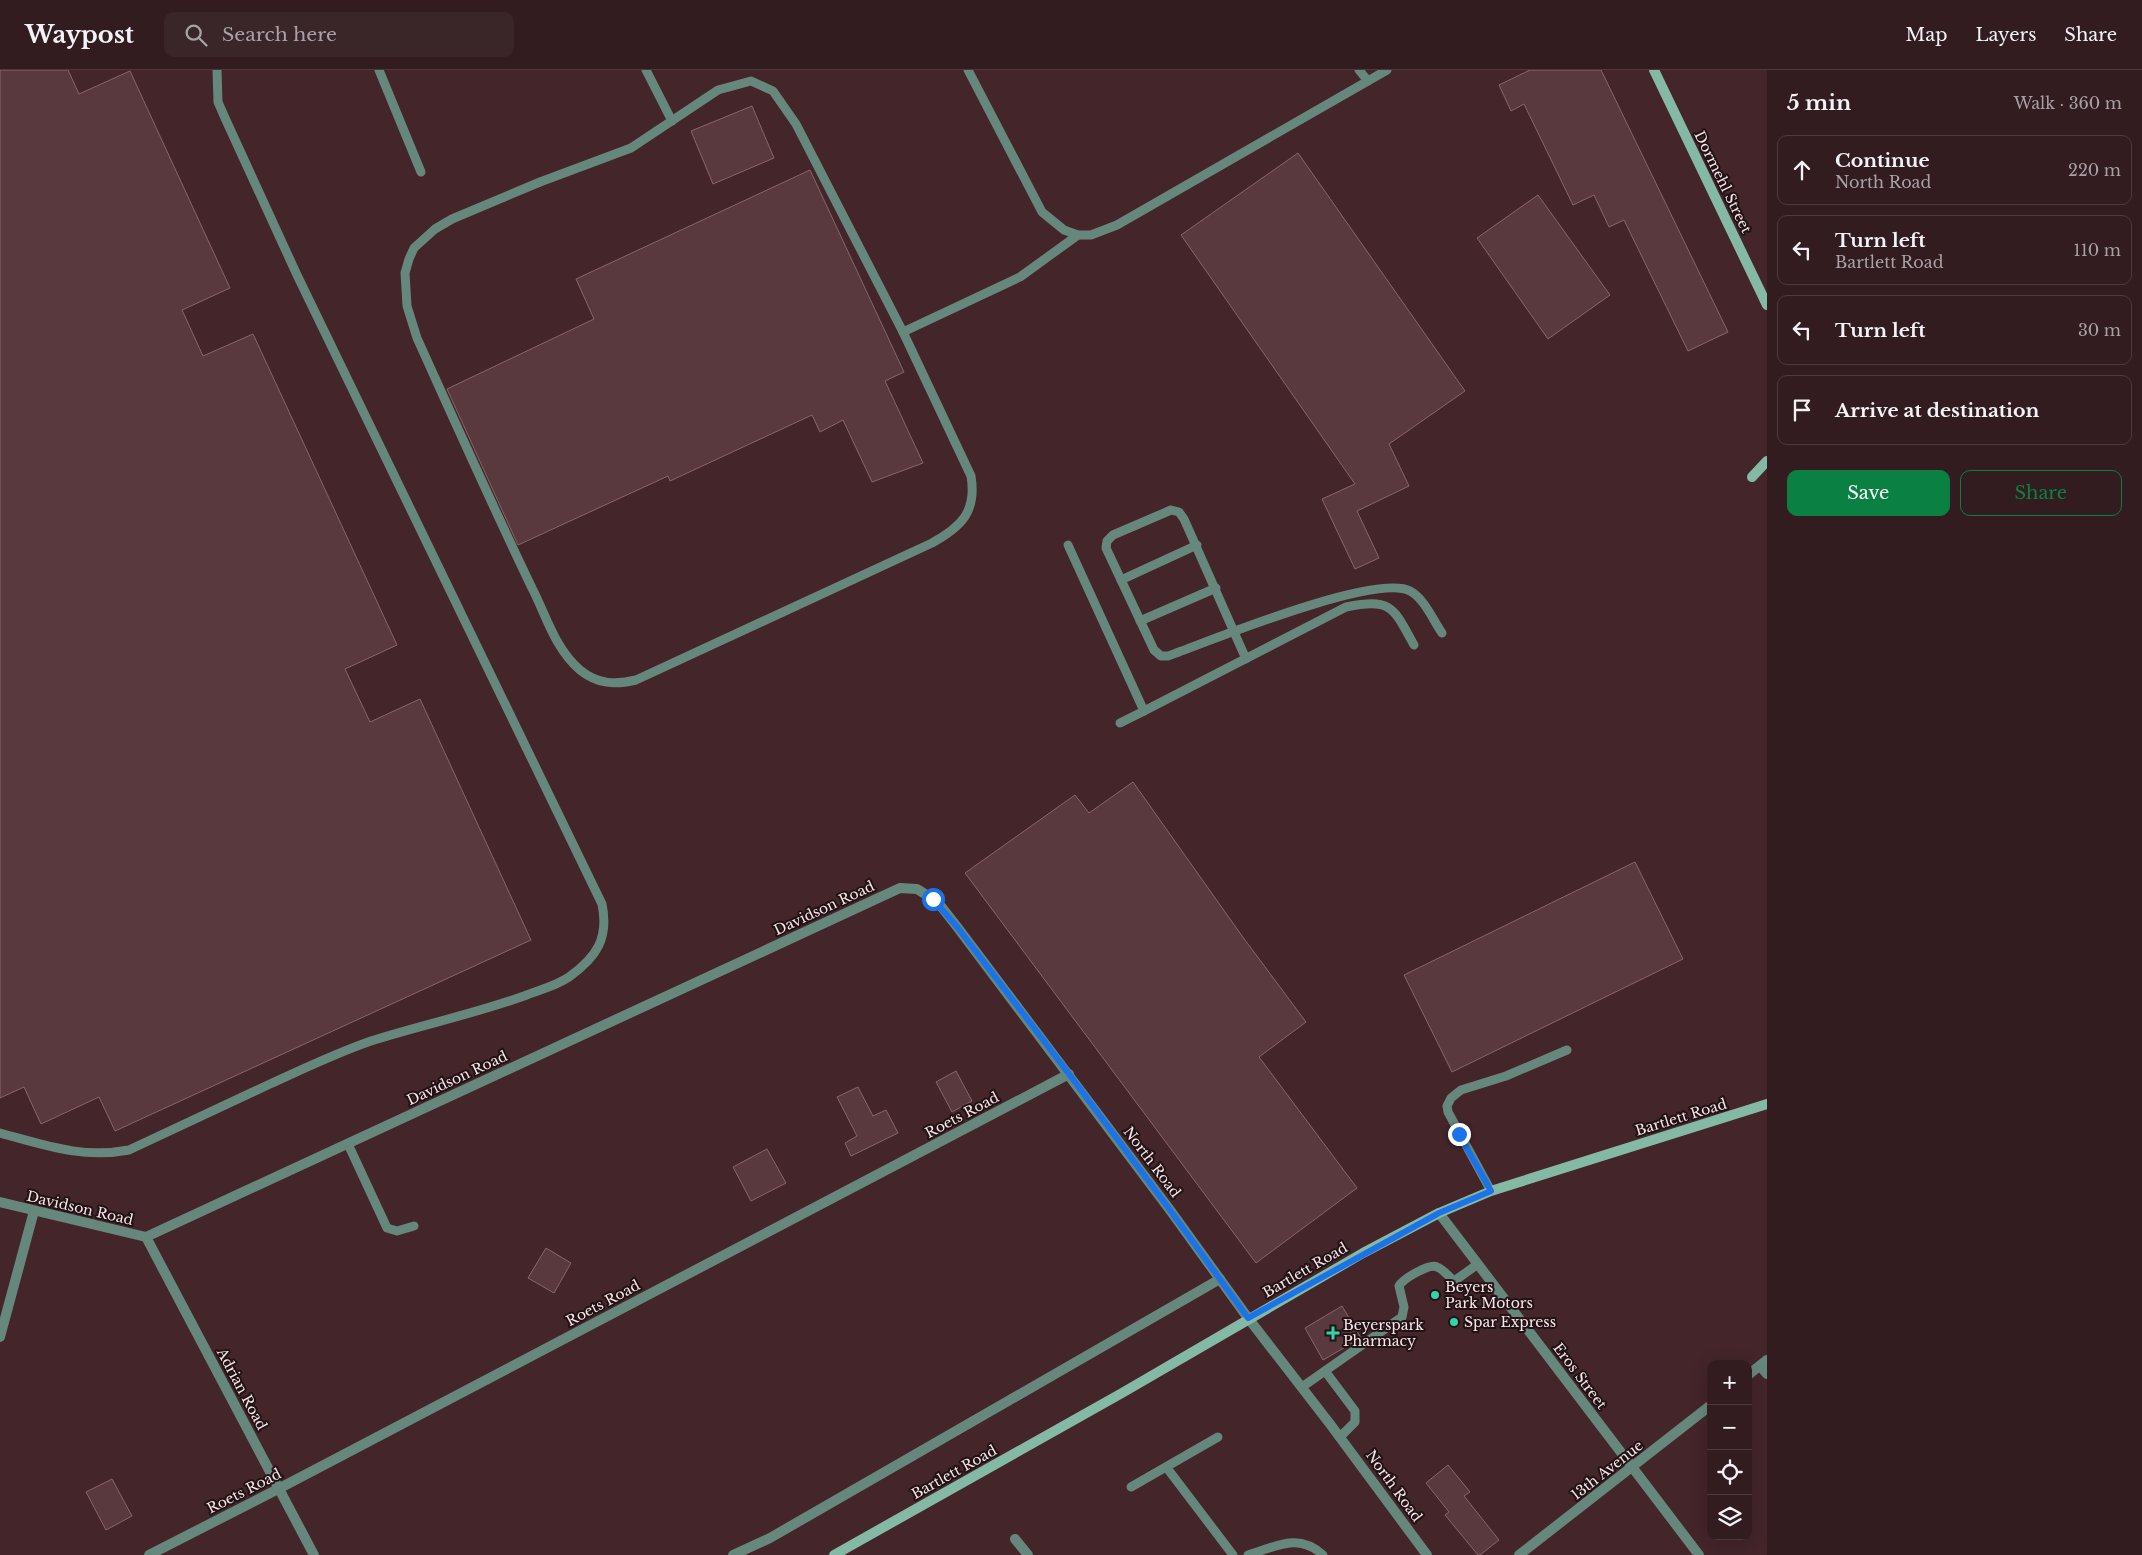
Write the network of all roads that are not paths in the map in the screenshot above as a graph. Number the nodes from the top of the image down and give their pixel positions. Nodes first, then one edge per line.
1 (217, 70) edge
2 (379, 70) edge
3 (646, 70) edge
4 (968, 70) edge
5 (1359, 70) edge
6 (1387, 70) edge
7 (1654, 70) edge
8 (1368, 82) junction
9 (672, 121) junction
10 (422, 172) dead end
11 (1078, 235) junction
12 (1767, 305) edge
13 (903, 332) junction
14 (1767, 461) edge
15 (1752, 477) dead end
16 (1068, 545) dead end
17 (1197, 545) junction
18 (1121, 580) junction
19 (1216, 588) junction
20 (1140, 621) junction
21 (1234, 633) junction
22 (1442, 633) dead end
23 (1414, 645) dead end
24 (1246, 659) junction
25 (1144, 711) junction
26 (1120, 722) dead end
27 (917, 889) joint
28 (1567, 1050) dead end
29 (1069, 1074) junction
30 (1767, 1104) edge
31 (0, 1133) edge
32 (348, 1144) junction
33 (1491, 1191) junction
34 (0, 1202) edge
35 (34, 1212) junction
36 (1439, 1213) junction
37 (414, 1226) dead end
38 (146, 1237) junction
39 (1478, 1264) junction
40 (1220, 1279) junction
41 (1248, 1318) junction
42 (0, 1337) edge
43 (1764, 1363) edge
44 (1325, 1371) junction
45 (1752, 1372) edge
46 (1767, 1374) edge
47 (1302, 1387) junction
48 (1707, 1408) edge
49 (1218, 1437) dead end
50 (1340, 1437) junction
51 (1167, 1468) junction
52 (1632, 1468) junction
53 (1132, 1487) dead end
54 (280, 1488) junction
55 (1015, 1539) dead end
56 (149, 1555) edge
57 (314, 1555) edge
58 (733, 1555) edge
59 (834, 1555) edge
60 (1028, 1555) edge
61 (1233, 1555) edge
62 (1248, 1555) edge
63 (1323, 1555) edge
64 (1427, 1555) edge
65 (1519, 1555) edge
66 (1699, 1555) edge

1 - 31 lane
2 - 10 lane
3 - 9 lane
4 - 11 lane
5 - 8 lane
6 - 8 lane
7 - 12 street, Dormehl Street
8 - 11 lane
9 - 13 lane
9 - 13 lane
11 - 13 lane
14 - 15 street
16 - 25 lane
17 - 18 lane
17 - 18 lane
17 - 19 lane
18 - 20 lane
19 - 20 lane
19 - 21 lane
20 - 21 lane
21 - 22 lane
21 - 24 lane
23 - 24 lane
24 - 25 lane
25 - 26 lane
27 - 29 street, North Road
27 - 32 street, Davidson Road
28 - 33 lane
29 - 40 street, North Road
29 - 54 street, Roets Road
30 - 33 street, Bartlett Road
32 - 37 lane
32 - 38 street, Davidson Road
33 - 36 street, Bartlett Road
34 - 35 street, Davidson Road
35 - 38 street, Davidson Road
35 - 42 street
36 - 39 street, Eros Street
36 - 41 street, Bartlett Road
38 - 54 street, Adrian Road
39 - 44 lane
39 - 52 street, Eros Street
40 - 41 street, North Road
40 - 58 street
41 - 47 street, North Road
41 - 59 street, Bartlett Road
43 - 45 street
43 - 46 street
44 - 47 lane
44 - 50 lane
47 - 50 street, North Road
48 - 52 street, 13th Avenue
49 - 51 lane
50 - 64 street, North Road
51 - 53 lane
51 - 61 lane
52 - 65 street, 13th Avenue
52 - 66 street, Eros Street
54 - 56 street, Roets Road
54 - 57 street, Adrian Road
55 - 60 street
62 - 63 lane

